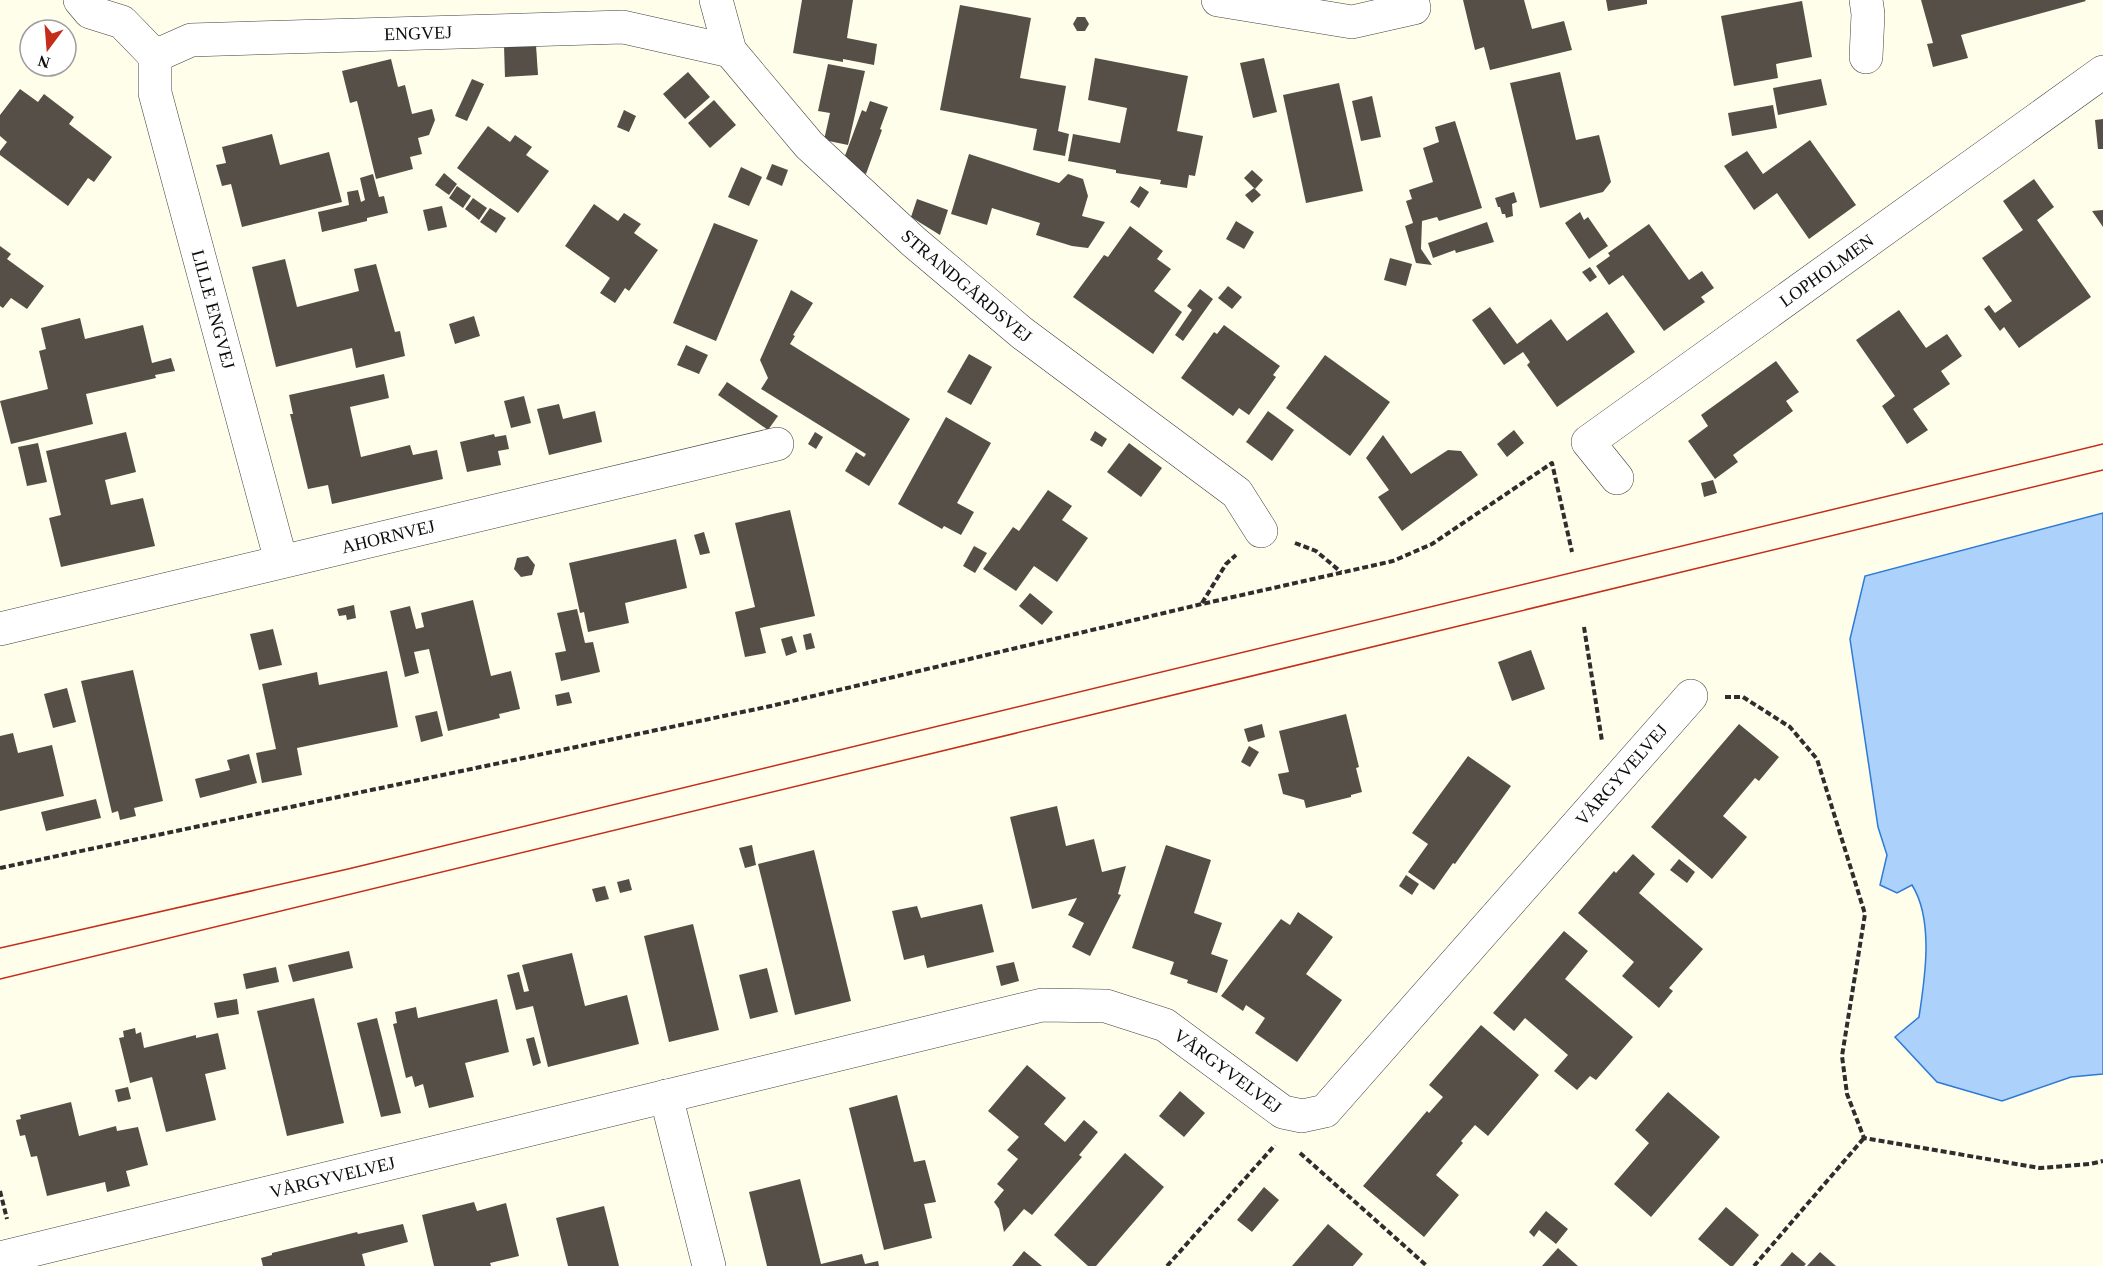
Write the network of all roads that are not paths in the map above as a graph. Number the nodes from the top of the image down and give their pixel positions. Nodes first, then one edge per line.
1 (80, 0) edge
2 (716, 0) edge
3 (1218, 0) edge
4 (1412, 0) edge
5 (1866, 0) edge
6 (120, 11) edge
7 (730, 51) junction
8 (155, 57) junction
9 (1866, 57) dead end
10 (2103, 72) edge
11 (777, 444) dead end
12 (1617, 478) dead end
13 (1261, 531) road end
14 (281, 561) junction
15 (0, 629) edge
16 (1690, 696) road end
17 (666, 1096) junction
18 (0, 1258) edge
19 (710, 1266) edge

1 - 6 street
2 - 7 street, STRANDGÅRDSVEJ
3 - 4 street
5 - 9 street
6 - 8 street
7 - 8 street, ENGVEJ
7 - 13 street, STRANDGÅRDSVEJ
8 - 14 street, LILLE ENGVEJ
10 - 12 street, LOPHOLMEN
11 - 14 street, AHORNVEJ
14 - 15 street, AHORNVEJ
16 - 17 street, VÅRGYVELVEJ
17 - 18 street, VÅRGYVELVEJ
17 - 19 street

